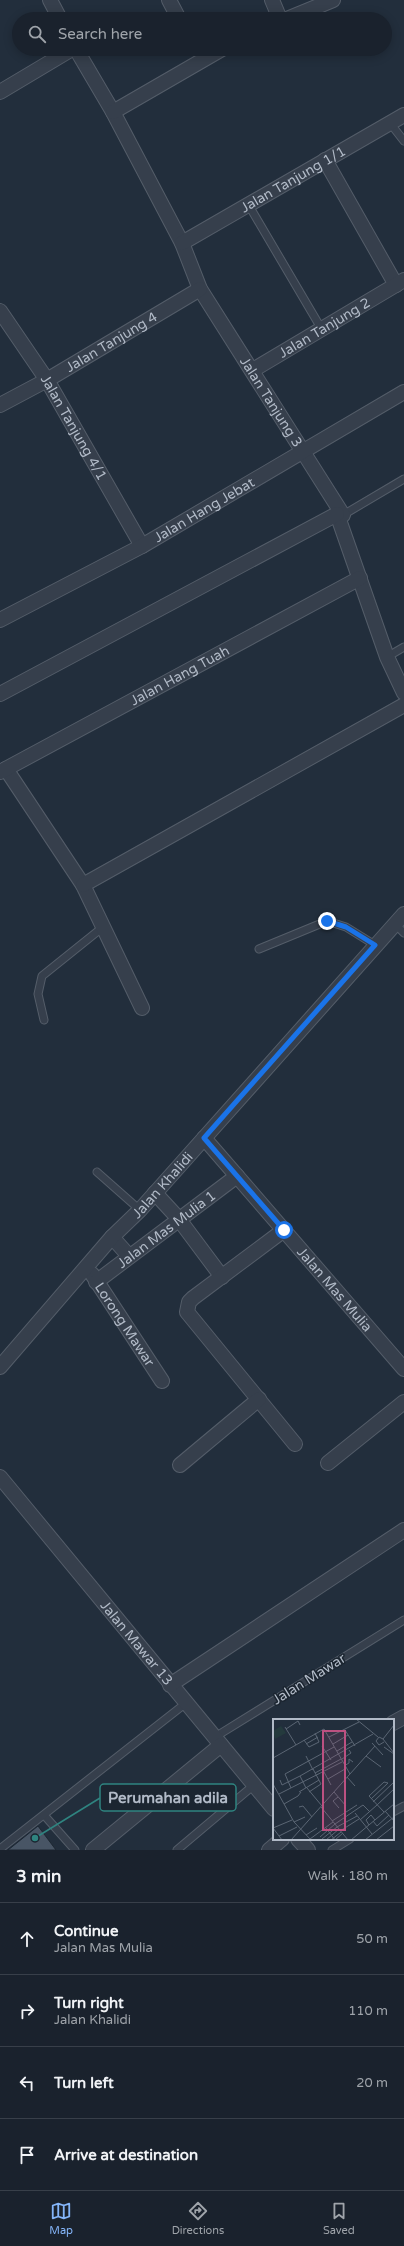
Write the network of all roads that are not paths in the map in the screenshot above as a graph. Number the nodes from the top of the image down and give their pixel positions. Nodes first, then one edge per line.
1 (50, 0) edge
2 (168, 0) edge
3 (272, 0) edge
4 (333, 0) edge
5 (56, 12) edge
6 (175, 12) edge
7 (277, 12) edge
8 (304, 12) edge
9 (60, 56) edge
10 (80, 56) edge
11 (195, 56) edge
12 (0, 92) edge
13 (113, 112) junction
14 (404, 115) edge
15 (390, 123) junction
16 (404, 141) edge
17 (325, 160) junction
18 (248, 204) junction
19 (182, 243) junction
20 (400, 283) edge
21 (200, 289) junction
22 (0, 311) edge
23 (321, 328) junction
24 (253, 370) junction
25 (47, 380) junction
26 (404, 392) edge
27 (0, 405) edge
28 (304, 452) junction
29 (404, 479) edge
30 (340, 515) junction
31 (142, 546) junction
32 (360, 578) junction
33 (0, 620) edge
34 (404, 647) edge
35 (387, 657) junction
36 (404, 693) edge
37 (0, 694) edge
38 (404, 705) edge
39 (3, 770) edge
40 (83, 885) junction
41 (401, 924) edge
42 (103, 927) junction
43 (375, 945) junction
44 (259, 949) dead end
45 (142, 1008) dead end
46 (44, 1020) dead end
47 (204, 1138) junction
48 (97, 1172) dead end
49 (237, 1176) junction
50 (155, 1193) junction
51 (140, 1210) junction
52 (178, 1218) junction
53 (284, 1230) junction
54 (112, 1237) junction
55 (128, 1256) junction
56 (87, 1267) junction
57 (222, 1277) junction
58 (96, 1282) junction
59 (0, 1367) edge
60 (404, 1368) edge
61 (162, 1381) dead end
62 (259, 1399) junction
63 (404, 1402) edge
64 (295, 1444) dead end
65 (328, 1463) dead end
66 (180, 1465) dead end
67 (0, 1477) edge
68 (404, 1530) edge
69 (404, 1620) edge
70 (170, 1685) junction
71 (186, 1703) junction
72 (404, 1716) edge
73 (394, 1722) edge
74 (218, 1741) junction
75 (254, 1786) junction
76 (269, 1794) edge
77 (273, 1806) edge
78 (404, 1806) edge
79 (394, 1811) edge
80 (44, 1814) junction
81 (281, 1840) edge
82 (299, 1840) edge
83 (348, 1840) edge
84 (0, 1849) edge
85 (75, 1850) edge
86 (94, 1850) edge
87 (177, 1850) edge
88 (269, 1850) edge
89 (308, 1850) edge
90 (332, 1850) edge

1 - 5 street
2 - 6 street
3 - 7 street
4 - 8 street
9 - 12 street
10 - 13 street, Jalan Tanjung 3
11 - 13 street
13 - 19 street, Jalan Tanjung 3
14 - 15 street, Jalan Tanjung 1/1
15 - 16 lane
15 - 17 street, Jalan Tanjung 1/1
17 - 18 street, Jalan Tanjung 1/1
17 - 20 street, Jalan Tanjung 2
18 - 19 street, Jalan Tanjung 1/1
18 - 23 lane
19 - 21 street, Jalan Tanjung 3
20 - 23 street, Jalan Tanjung 2
21 - 24 street, Jalan Tanjung 3
21 - 25 street, Jalan Tanjung 4
22 - 25 street, Jalan Tanjung 4/1
23 - 24 street, Jalan Tanjung 2
24 - 28 street, Jalan Tanjung 3
25 - 27 street, Jalan Tanjung 4
25 - 31 street, Jalan Tanjung 4/1
26 - 28 street, Jalan Hang Jebat
28 - 30 street, Jalan Tanjung 3
28 - 31 street, Jalan Hang Jebat
29 - 30 lane
30 - 32 street, Jalan Tanjung 3
30 - 37 street
31 - 33 street, Jalan Hang Jebat
32 - 35 street, Jalan Tanjung 3
32 - 39 street, Jalan Hang Tuah
34 - 35 lane
35 - 36 street, Jalan Tanjung 3
38 - 40 street
39 - 40 street
40 - 42 street
41 - 43 street, Jalan Khalidi
42 - 45 street
42 - 46 lane
43 - 44 lane
43 - 47 street, Jalan Khalidi
47 - 49 street, Jalan Mas Mulia
47 - 50 street, Jalan Khalidi
48 - 51 lane
49 - 52 street, Jalan Mas Mulia 1
49 - 53 street, Jalan Mas Mulia
50 - 51 street, Jalan Khalidi
50 - 52 street
51 - 54 street, Jalan Khalidi
52 - 55 street, Jalan Mas Mulia 1
52 - 57 street
53 - 57 street
53 - 60 street, Jalan Mas Mulia
54 - 55 street
54 - 56 street, Jalan Khalidi
55 - 58 street, Jalan Mas Mulia 1
56 - 58 street, Lorong Mawar
56 - 59 street, Jalan Khalidi
57 - 62 street
58 - 61 street, Lorong Mawar
62 - 64 street
62 - 66 street
63 - 65 street
67 - 70 street, Jalan Mawar 13
68 - 70 street
69 - 74 lane, Jalan Mawar
70 - 71 street, Jalan Mawar 13
71 - 74 street, Jalan Mawar 13
71 - 80 lane
72 - 73 street
74 - 75 street, Jalan Mawar 13
74 - 86 street
75 - 76 street, Jalan Mawar 13
75 - 87 lane
76 - 77 street, Jalan Mawar 13
78 - 79 lane
80 - 84 lane
80 - 85 lane
81 - 88 street
82 - 89 street
83 - 90 lane

